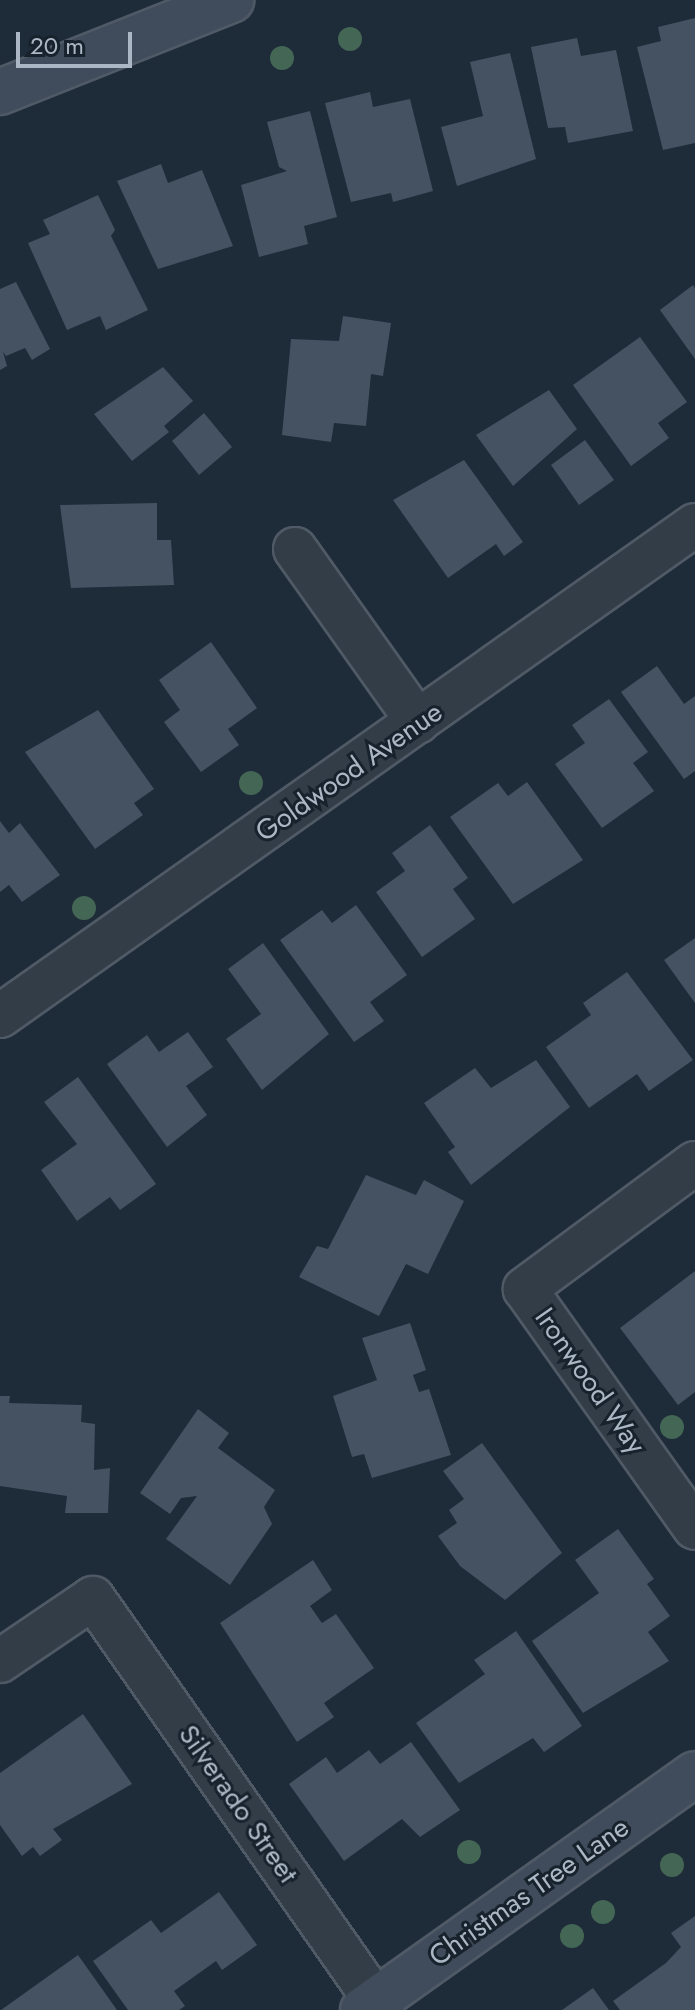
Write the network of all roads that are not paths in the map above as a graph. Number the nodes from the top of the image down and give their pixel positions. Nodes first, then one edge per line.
1 (231, 0) edge
2 (179, 8) edge
3 (0, 92) edge
4 (695, 525) edge
5 (295, 549) dead end
6 (418, 722) junction
7 (0, 1016) edge
8 (695, 1163) edge
9 (695, 1528) edge
10 (0, 1661) edge
11 (695, 1774) edge
12 (374, 2007) edge

1 - 2 street
2 - 3 street
4 - 6 street, Goldwood Avenue
5 - 6 street
6 - 7 street, Goldwood Avenue
8 - 9 street, Ironwood Way
10 - 12 street, Silverado Street
11 - 12 street, Christmas Tree Lane

